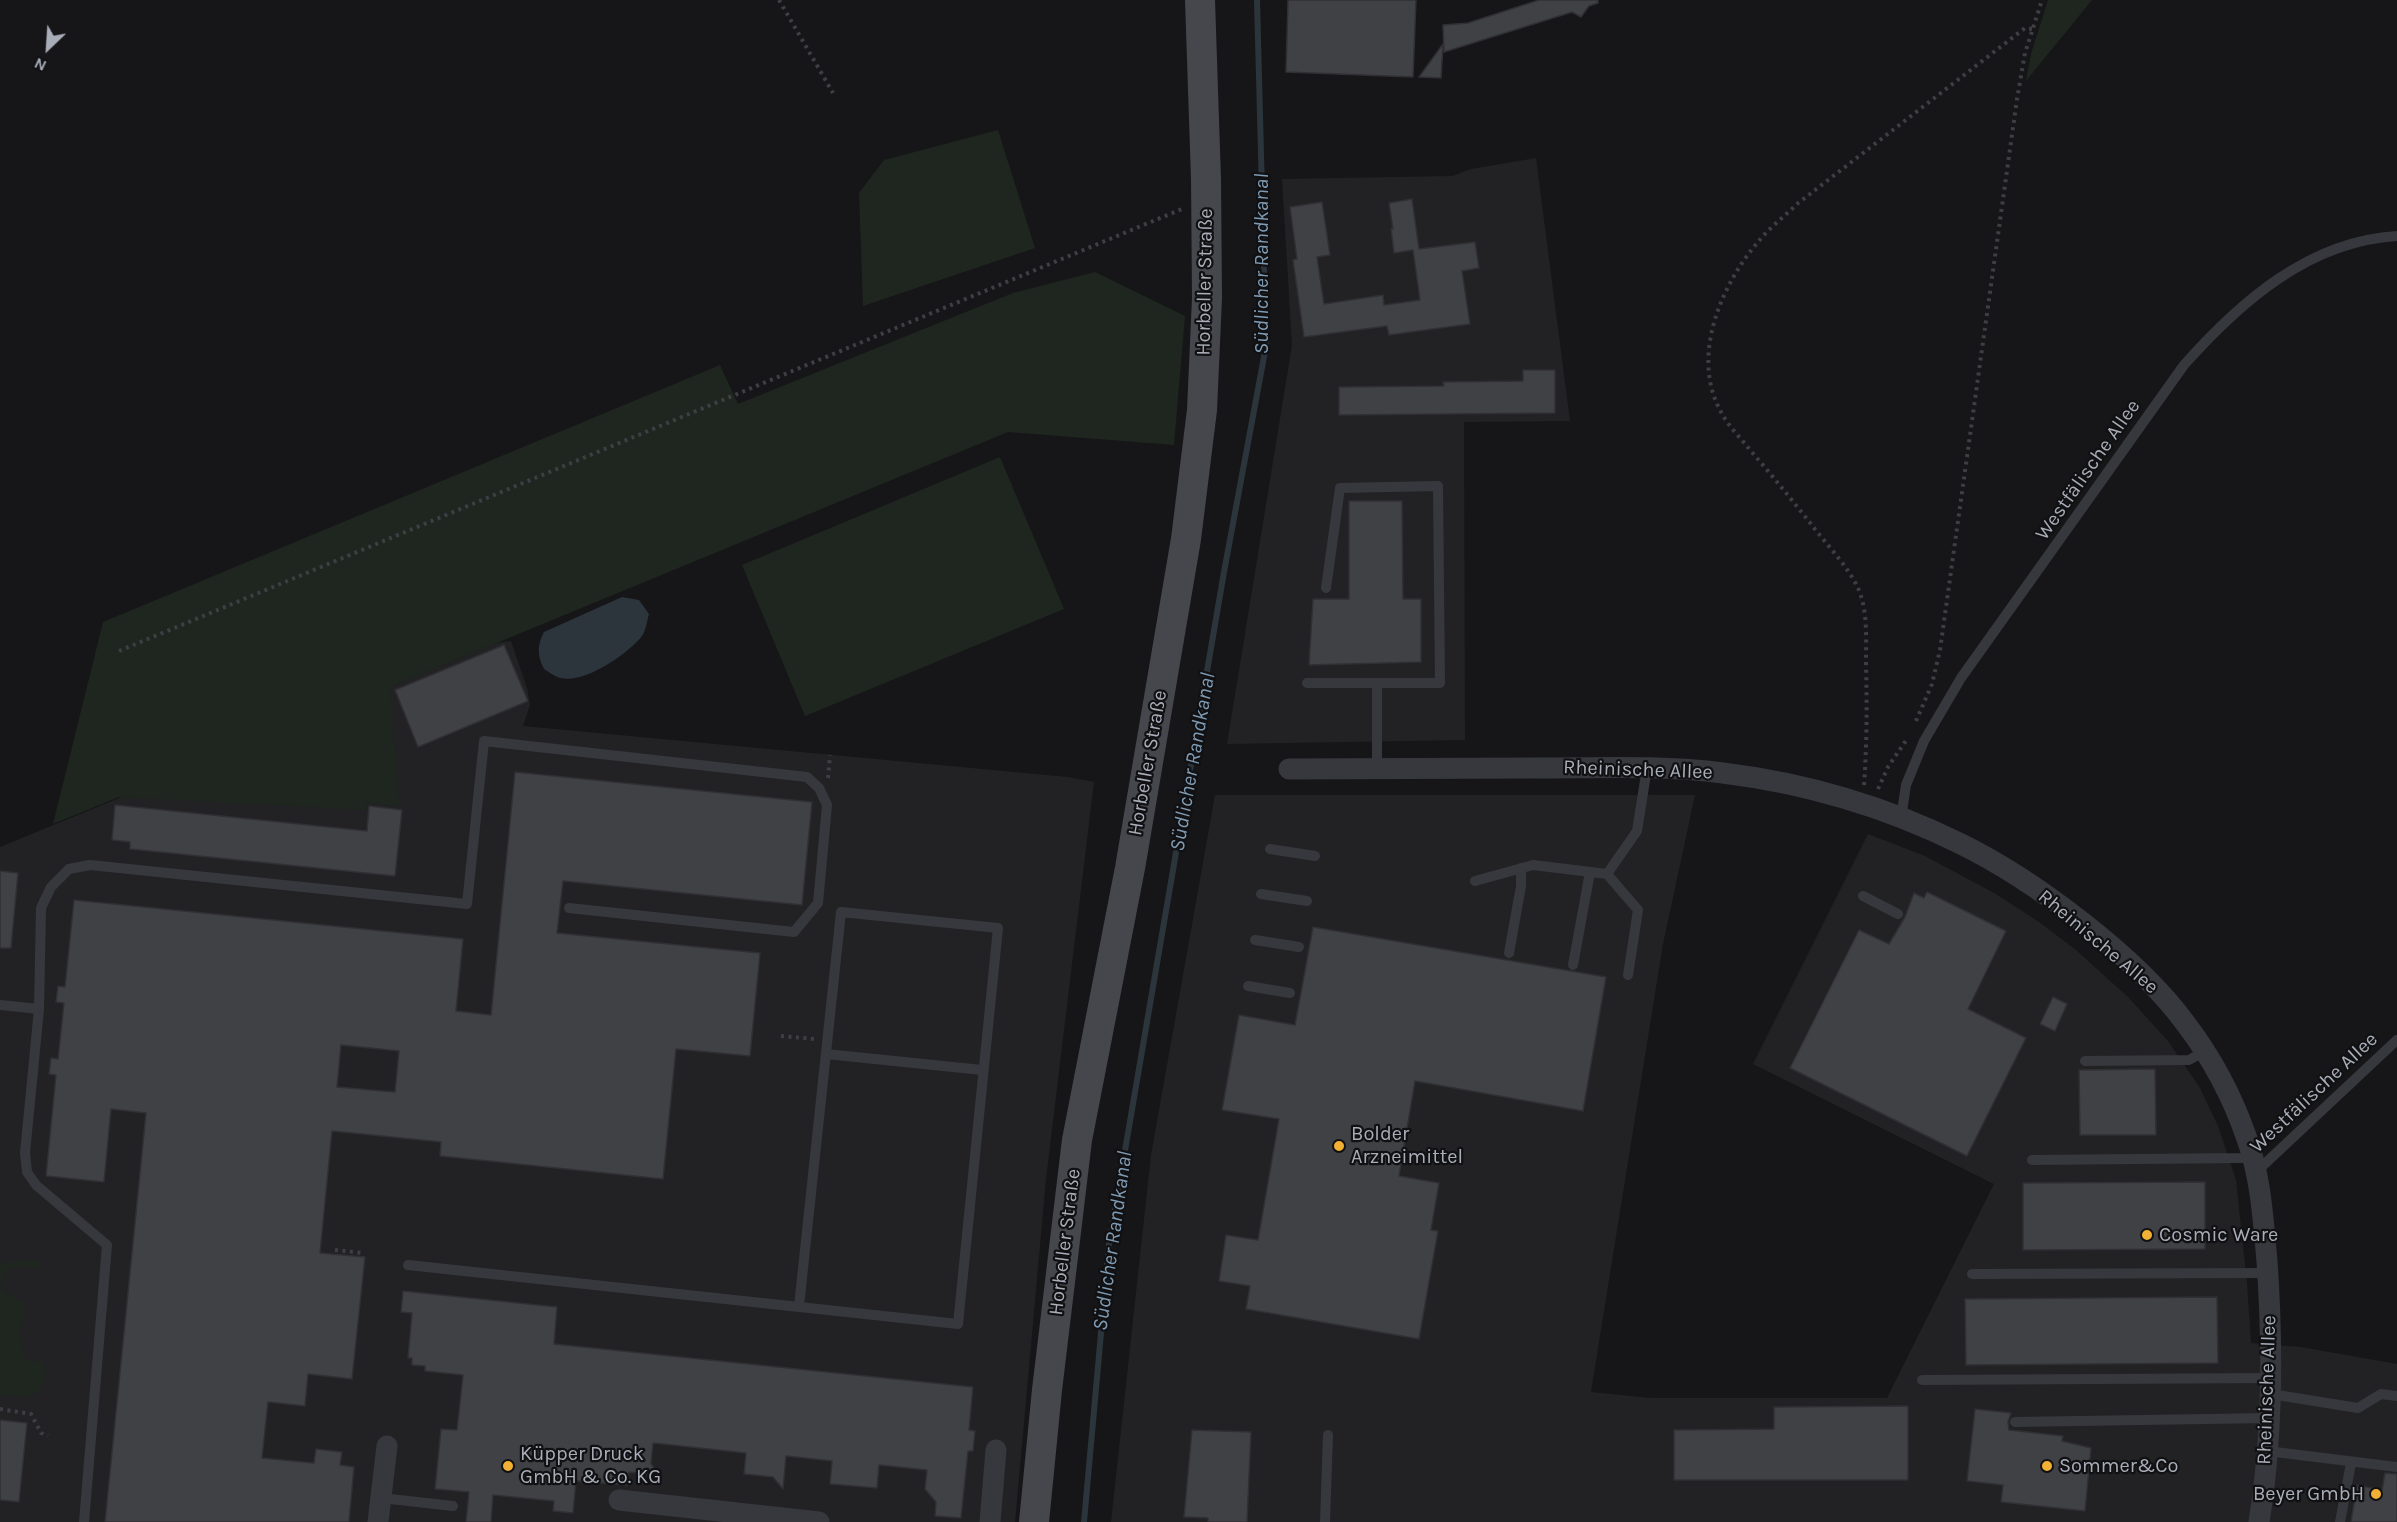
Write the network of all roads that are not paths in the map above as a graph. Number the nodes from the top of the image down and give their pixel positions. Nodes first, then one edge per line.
1 (1200, 0) edge
2 (2397, 236) edge
3 (1326, 588) dead end
4 (1307, 683) dead end
5 (1377, 683) junction
6 (1647, 768) junction
7 (1289, 769) dead end
8 (1377, 769) junction
9 (1901, 818) junction
10 (1270, 849) dead end
11 (1316, 856) dead end
12 (1521, 868) junction
13 (1590, 872) junction
14 (1607, 874) junction
15 (1475, 881) dead end
16 (1262, 894) dead end
17 (1863, 896) dead end
18 (1307, 901) dead end
19 (569, 908) dead end
20 (1898, 914) dead end
21 (1254, 940) dead end
22 (1299, 947) dead end
23 (1509, 953) dead end
24 (1573, 965) dead end
25 (1628, 975) dead end
26 (1248, 986) dead end
27 (1290, 993) dead end
28 (0, 1005) edge
29 (39, 1009) junction
30 (2397, 1040) edge
31 (2205, 1051) junction
32 (826, 1054) junction
33 (2085, 1061) dead end
34 (982, 1070) junction
35 (2032, 1160) dead end
36 (2254, 1164) junction
37 (408, 1265) dead end
38 (2268, 1273) junction
39 (1972, 1275) dead end
40 (799, 1306) junction
41 (1922, 1380) dead end
42 (2271, 1386) junction
43 (2397, 1396) edge
44 (2269, 1418) junction
45 (2015, 1422) dead end
46 (1328, 1435) dead end
47 (387, 1446) dead end
48 (996, 1450) dead end
49 (2267, 1451) junction
50 (2351, 1463) junction
51 (2397, 1467) edge
52 (381, 1498) junction
53 (619, 1500) dead end
54 (453, 1506) dead end
55 (786, 1520) edge
56 (84, 1522) edge
57 (378, 1522) edge
58 (819, 1522) edge
59 (990, 1522) edge
60 (1034, 1522) edge
61 (1325, 1522) edge
62 (2259, 1522) edge
63 (2340, 1522) edge

1 - 60 main road, Horbeller Straße
2 - 9 lane, Westfälische Allee
3 - 5 lane
4 - 5 lane
5 - 8 lane
6 - 8 street, Rheinische Allee
6 - 9 street, Rheinische Allee
6 - 14 lane
7 - 8 street, Rheinische Allee
9 - 31 street, Rheinische Allee
10 - 11 lane
12 - 13 lane
12 - 15 lane
12 - 23 lane
13 - 14 lane
13 - 24 lane
14 - 25 lane
16 - 18 lane
17 - 20 lane
19 - 29 lane
21 - 22 lane
26 - 27 lane
28 - 29 lane
29 - 56 lane
30 - 36 lane, Westfälische Allee
31 - 33 lane
31 - 36 street, Rheinische Allee
32 - 34 lane
32 - 34 lane
32 - 40 lane
34 - 40 lane
35 - 36 lane
36 - 38 street, Rheinische Allee
37 - 40 lane
38 - 39 lane
38 - 42 street, Rheinische Allee
41 - 42 lane
42 - 43 lane
42 - 44 street, Rheinische Allee
44 - 45 lane
44 - 49 street, Rheinische Allee
46 - 61 lane
47 - 52 street
48 - 59 street
49 - 50 lane
49 - 62 street, Rheinische Allee
50 - 51 lane
50 - 63 lane
52 - 54 lane
52 - 57 street
53 - 55 street
55 - 58 street

